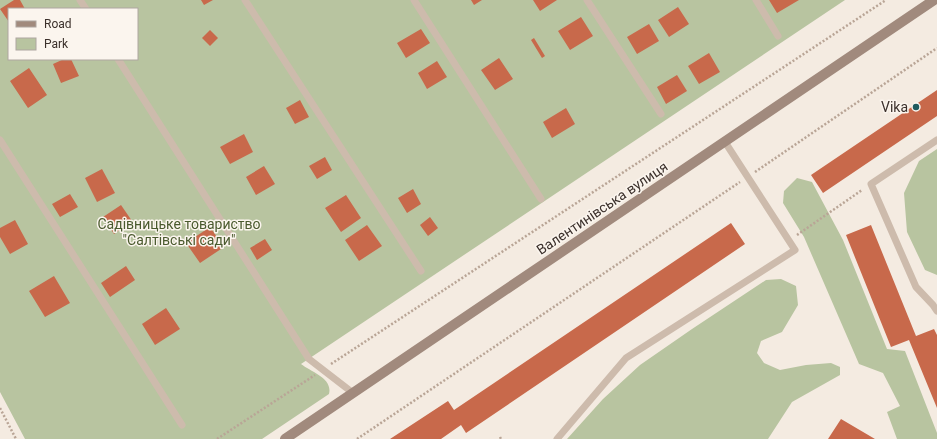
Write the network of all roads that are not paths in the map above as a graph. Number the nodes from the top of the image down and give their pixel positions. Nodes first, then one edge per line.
1 (245, 0) edge
2 (414, 0) edge
3 (587, 0) edge
4 (756, 0) edge
5 (934, 0) edge
6 (778, 36) dead end
7 (119, 60) edge
8 (661, 114) dead end
9 (0, 140) edge
10 (937, 140) edge
11 (726, 142) junction
12 (541, 199) dead end
13 (421, 271) dead end
14 (937, 311) edge
15 (353, 393) junction
16 (182, 425) dead end
17 (285, 439) edge
18 (557, 439) edge

1 - 13 lane
2 - 12 lane
3 - 8 lane
4 - 6 lane
5 - 11 street, Валентинівська вулиця
7 - 15 lane
9 - 16 lane
10 - 14 lane
11 - 15 street, Валентинівська вулиця
11 - 18 lane
15 - 17 street, Валентинівська вулиця

